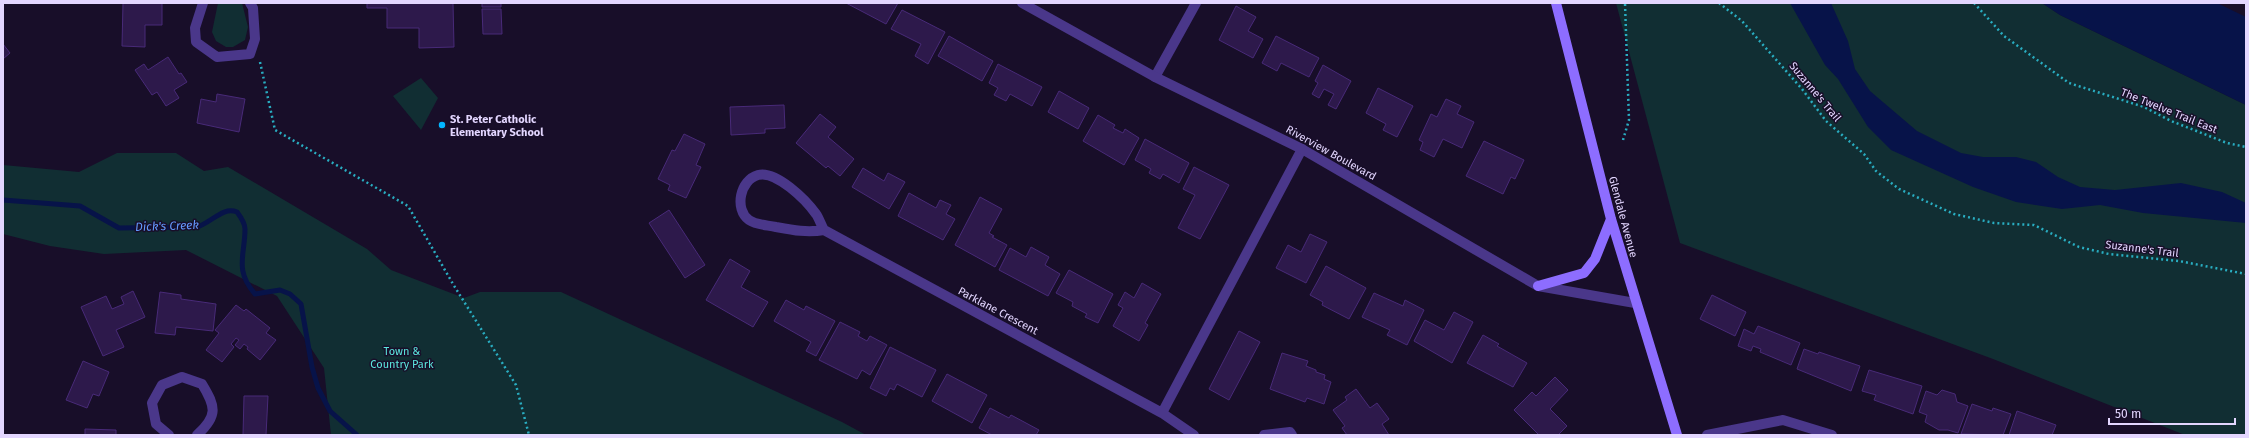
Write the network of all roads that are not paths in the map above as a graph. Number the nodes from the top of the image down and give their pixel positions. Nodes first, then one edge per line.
1 (203, 3) edge
2 (250, 3) edge
3 (1022, 3) edge
4 (1196, 3) edge
5 (1556, 3) edge
6 (1155, 77) junction
7 (1302, 149) junction
8 (1611, 219) junction
9 (824, 230) junction
10 (1538, 286) junction
11 (1635, 303) junction
12 (1162, 413) junction
13 (169, 435) edge
14 (196, 435) edge
15 (1194, 435) edge
16 (1264, 435) edge
17 (1292, 435) edge
18 (1676, 435) edge
19 (1707, 435) edge
20 (1832, 435) edge

1 - 2 street
3 - 6 street, Riverview Boulevard
4 - 6 street
5 - 8 main road, Glendale Avenue
6 - 7 street, Riverview Boulevard
7 - 10 street, Riverview Boulevard
7 - 12 street
8 - 10 main road
8 - 11 main road, Glendale Avenue
9 - 9 street
9 - 12 street, Parklane Crescent
10 - 11 street, Riverview Boulevard
11 - 18 main road, Glendale Avenue
12 - 15 street, Parklane Crescent
13 - 14 street
16 - 17 street
19 - 20 street

